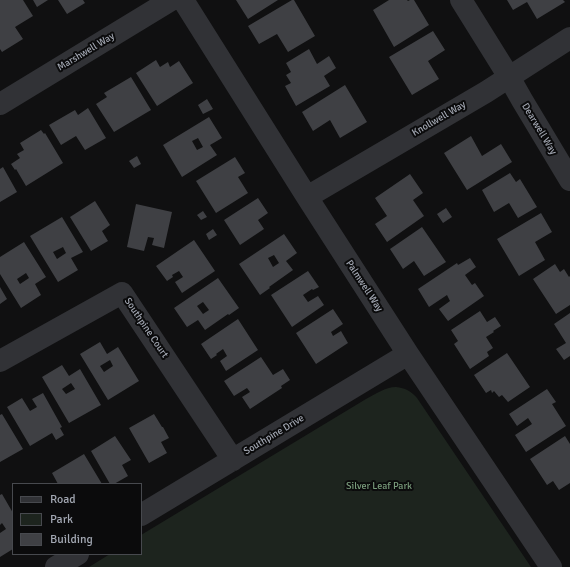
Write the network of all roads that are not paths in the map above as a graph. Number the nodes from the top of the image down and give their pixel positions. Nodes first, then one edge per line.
1 (171, 0) edge
2 (183, 0) edge
3 (462, 0) edge
4 (570, 38) edge
5 (509, 77) junction
6 (0, 104) edge
7 (570, 180) edge
8 (307, 197) junction
9 (408, 354) junction
10 (0, 361) edge
11 (233, 460) junction
12 (142, 514) edge
13 (76, 555) edge
14 (56, 567) edge
15 (551, 567) edge

1 - 6 street, Marshwell Way
2 - 8 street, Palmwell Way
3 - 5 street, Dearwell Way
4 - 5 street, Knollwell Way
5 - 7 street, Dearwell Way
5 - 8 street, Knollwell Way
8 - 9 street, Palmwell Way
9 - 11 street, Southpine Drive
9 - 15 street, Palmwell Way
10 - 11 street, Southpine Court
11 - 12 street, Southpine Drive
13 - 14 street

